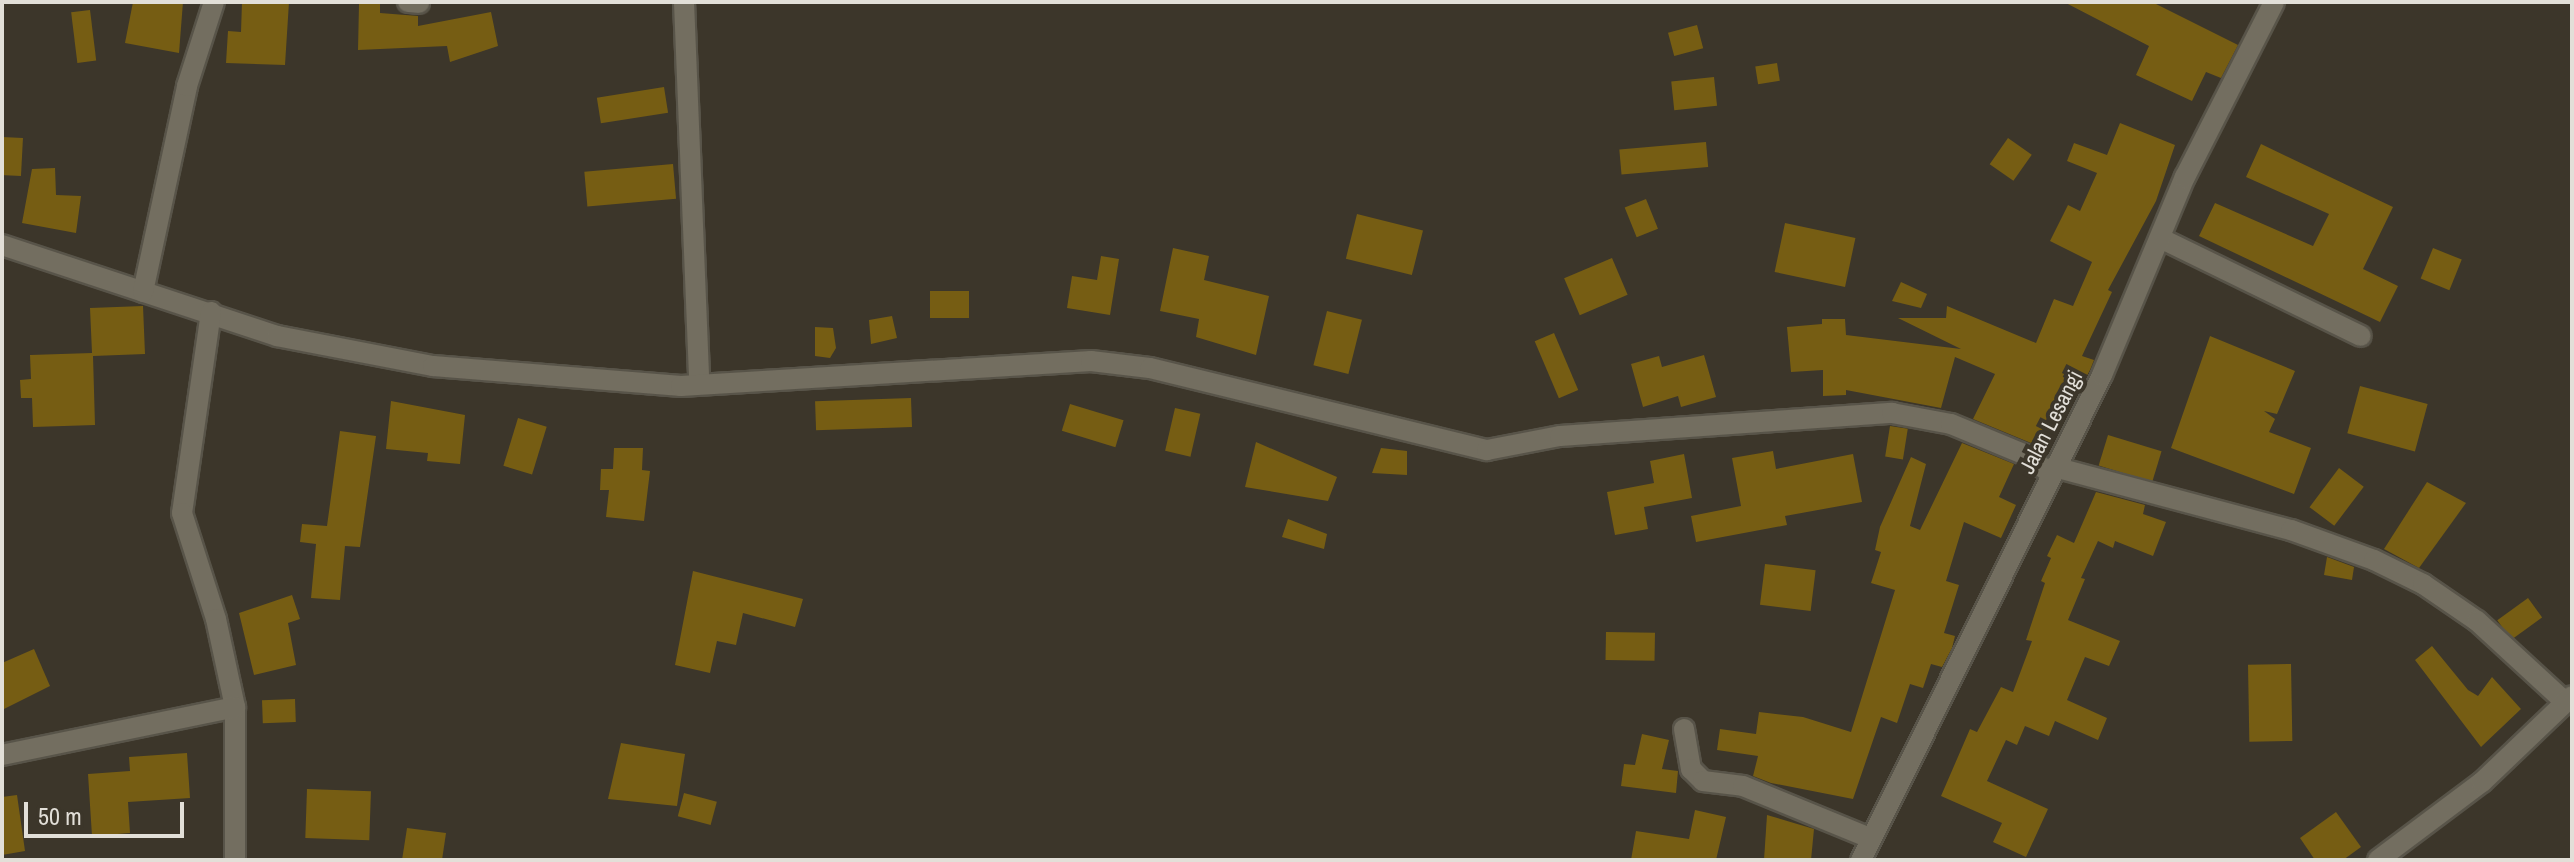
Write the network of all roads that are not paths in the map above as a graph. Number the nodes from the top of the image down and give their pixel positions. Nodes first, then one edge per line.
1 (214, 2) edge
2 (684, 2) edge
3 (2274, 2) edge
4 (2162, 239) junction
5 (2, 245) edge
6 (143, 292) junction
7 (211, 312) junction
8 (2361, 336) dead end
9 (699, 382) junction
10 (2052, 470) junction
11 (2568, 698) edge
12 (235, 707) junction
13 (1684, 729) dead end
14 (2, 755) edge
15 (1870, 838) junction
16 (235, 860) edge
17 (1861, 860) edge
18 (2378, 860) edge

1 - 6 street
2 - 9 street
3 - 4 street, Jalan Lesangi
4 - 8 street
4 - 10 street, Jalan Lesangi
5 - 6 street
6 - 7 street
7 - 9 street
7 - 12 street
9 - 10 street
10 - 11 street
10 - 15 street, Jalan Lesangi
11 - 18 street
12 - 14 street
12 - 16 street
13 - 15 street
15 - 17 street, Jalan Lesangi

